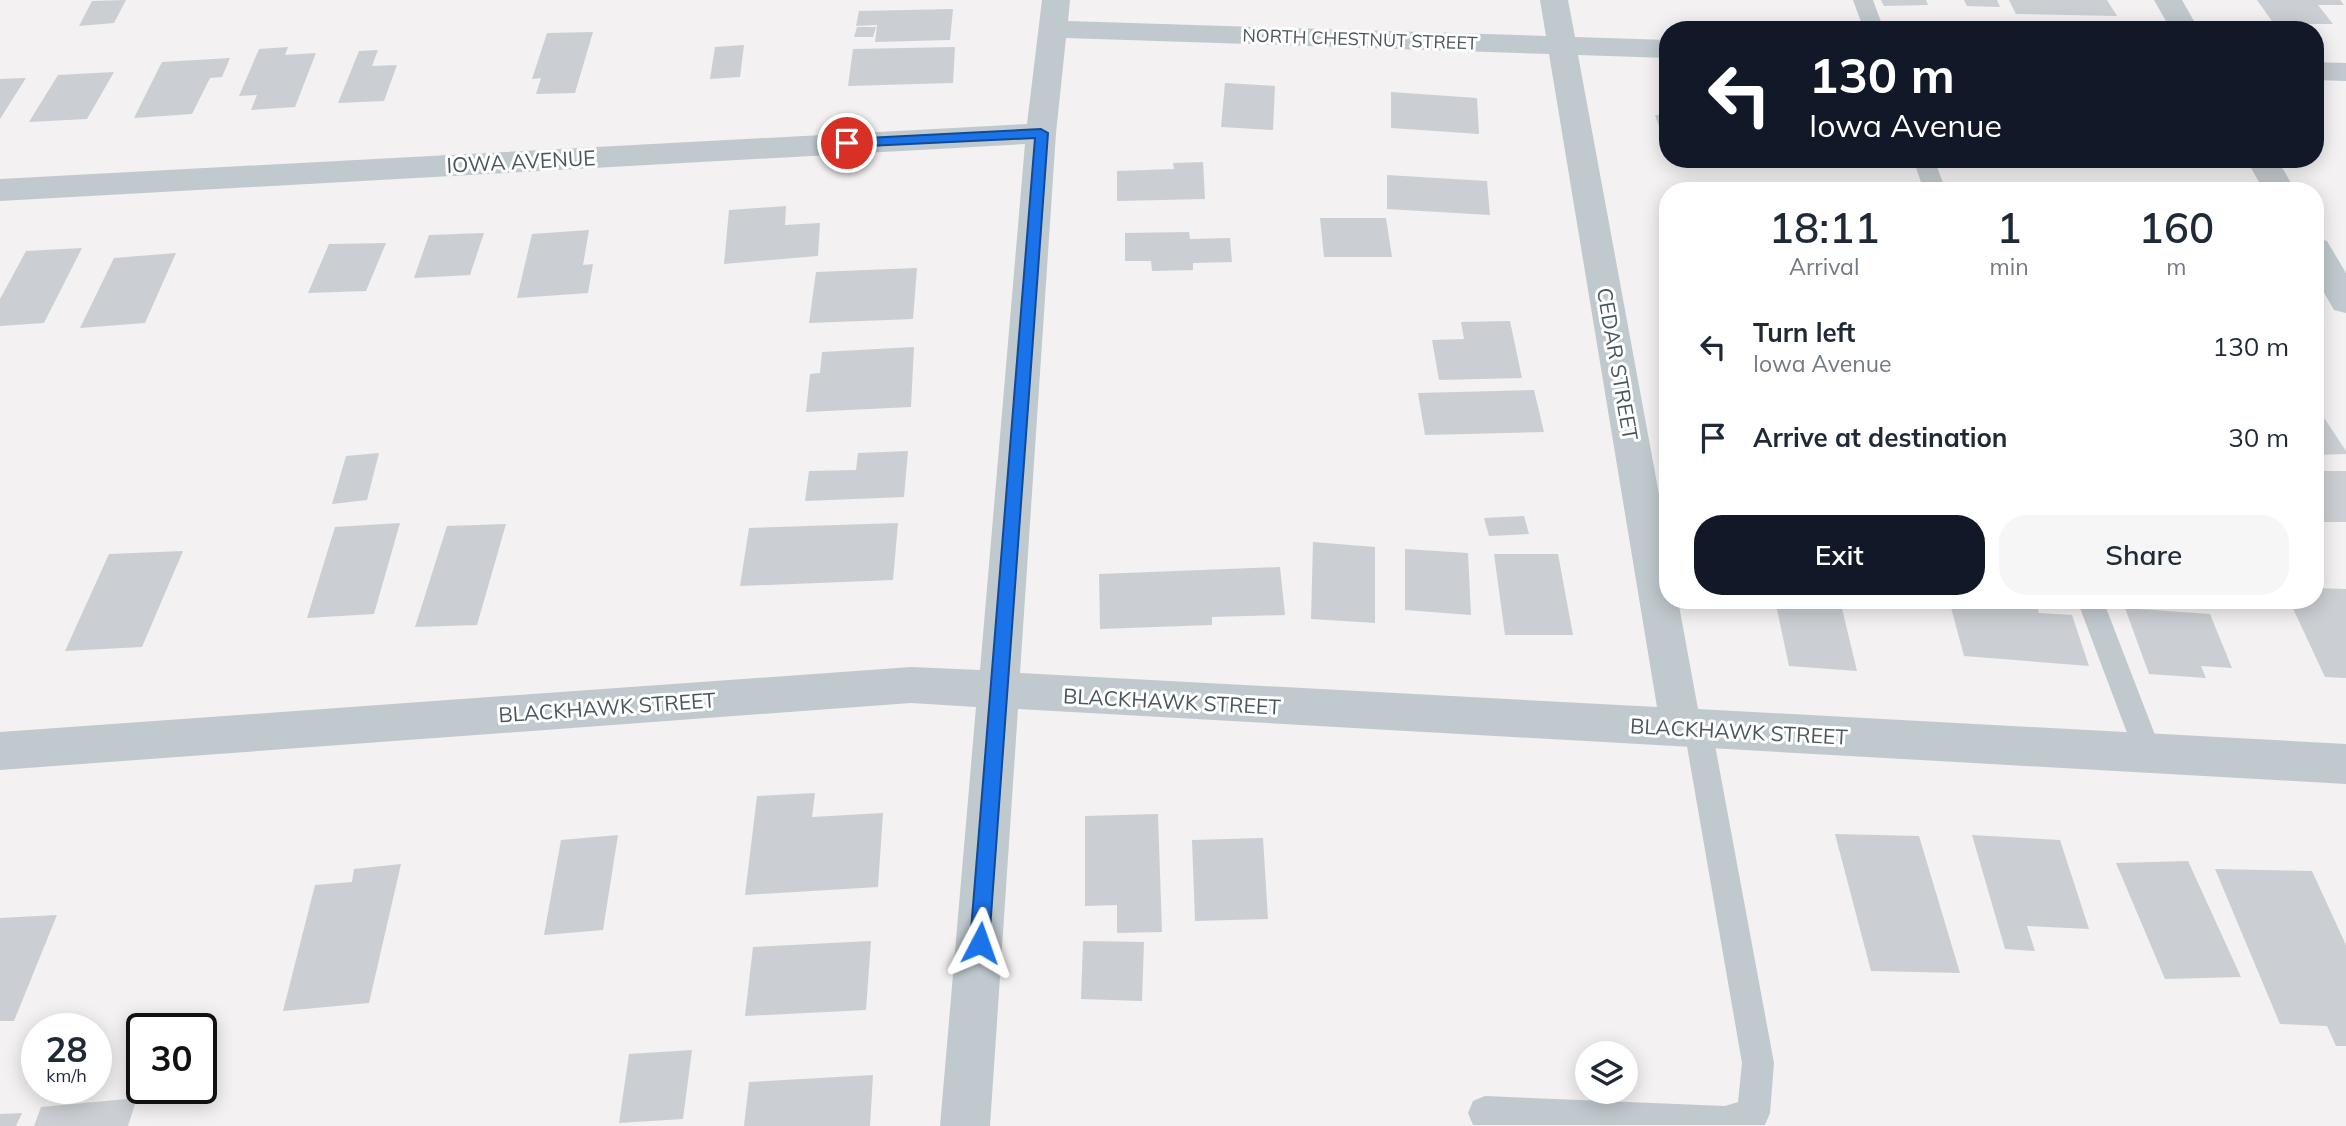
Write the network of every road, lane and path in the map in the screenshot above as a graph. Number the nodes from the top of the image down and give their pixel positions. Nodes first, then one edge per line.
1 (1555, 0) edge
2 (1863, 0) edge
3 (2168, 0) edge
4 (1054, 15) edge
5 (1871, 21) edge
6 (2180, 21) edge
7 (1562, 46) junction
8 (1659, 49) edge
9 (2324, 71) edge
10 (2346, 72) edge
11 (1041, 133) junction
12 (0, 190) edge
13 (2324, 264) edge
14 (2346, 301) edge
15 (1659, 564) edge
16 (1668, 609) edge
17 (2093, 609) edge
18 (999, 691) junction
19 (1690, 729) junction
20 (0, 751) edge
21 (2148, 753) junction
22 (2346, 764) edge
23 (1485, 1113) dead end
24 (965, 1126) edge

1 - 7 street, CEDAR STREET
2 - 5 lane
3 - 6 street
4 - 7 street, NORTH CHESTNUT STREET
4 - 11 street
7 - 8 street, NORTH CHESTNUT STREET
7 - 15 street, CEDAR STREET
9 - 10 street
11 - 12 street, IOWA AVENUE
11 - 18 street
13 - 14 street
16 - 19 street, CEDAR STREET
17 - 21 lane
18 - 19 street, BLACKHAWK STREET
18 - 20 street, BLACKHAWK STREET
18 - 24 street
19 - 21 street, BLACKHAWK STREET
19 - 23 lane
21 - 22 street, BLACKHAWK STREET

